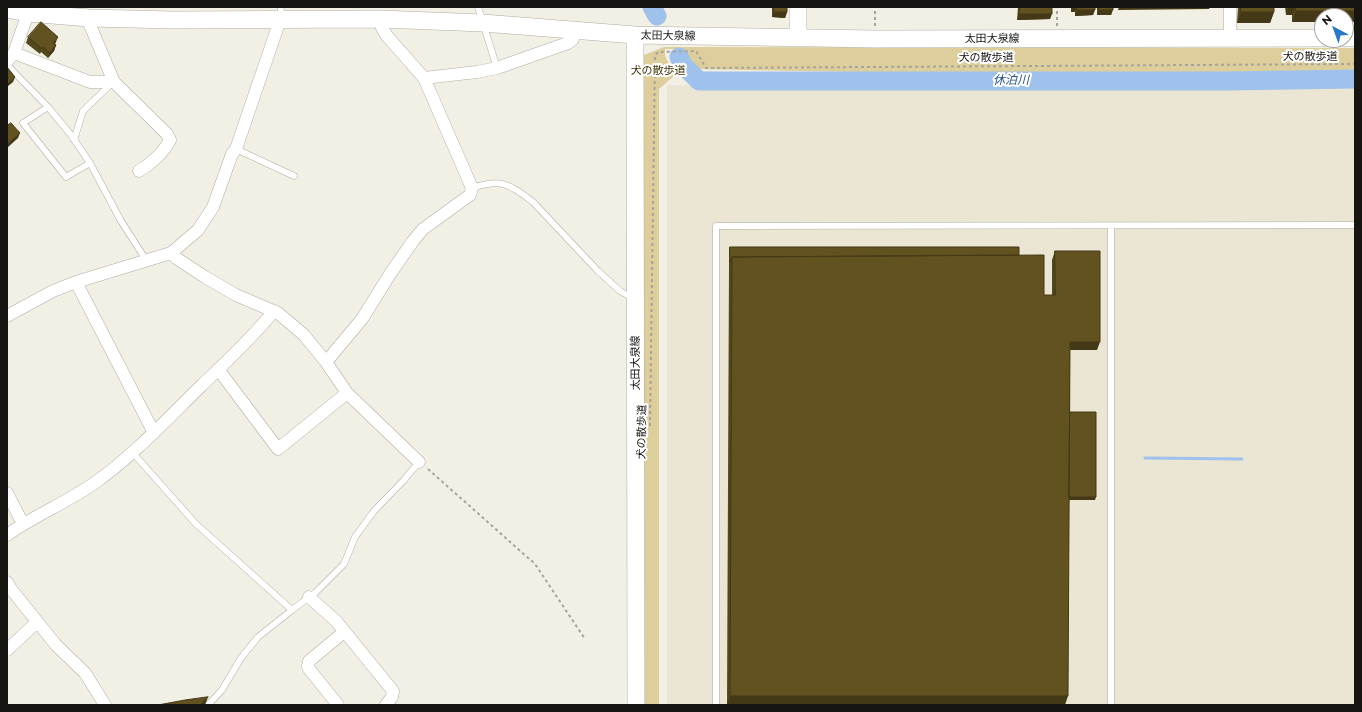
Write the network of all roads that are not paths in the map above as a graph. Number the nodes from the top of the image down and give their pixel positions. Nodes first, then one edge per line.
1 (798, 7) edge
2 (1230, 7) edge
3 (7, 9) edge
4 (28, 13) junction
5 (280, 13) edge
6 (480, 15) edge
7 (87, 18) junction
8 (380, 19) junction
9 (575, 30) junction
10 (635, 35) junction
11 (798, 38) junction
12 (1230, 38) junction
13 (1314, 38) edge
14 (11, 57) edge
15 (7, 65) edge
16 (497, 68) junction
17 (424, 78) junction
18 (114, 82) junction
19 (48, 107) junction
20 (74, 140) junction
21 (236, 149) junction
22 (90, 163) junction
23 (139, 171) dead end
24 (294, 176) dead end
25 (472, 188) junction
26 (1355, 225) edge
27 (1111, 226) junction
28 (171, 253) junction
29 (146, 260) junction
30 (76, 282) junction
31 (636, 300) junction
32 (274, 311) junction
33 (7, 316) edge
34 (326, 362) junction
35 (218, 369) junction
36 (347, 393) junction
37 (154, 433) junction
38 (133, 453) junction
39 (419, 462) joint
40 (7, 493) edge
41 (23, 524) junction
42 (7, 535) edge
43 (7, 582) edge
44 (309, 597) junction
45 (292, 610) junction
46 (38, 622) junction
47 (344, 632) junction
48 (7, 650) edge
49 (105, 705) edge
50 (208, 705) edge
51 (338, 705) edge
52 (386, 705) edge
53 (636, 705) edge
54 (716, 705) edge
55 (1111, 705) edge

1 - 11 main road
2 - 12 street
3 - 4 main road
4 - 7 main road
4 - 14 street
5 - 7 main road
5 - 8 main road
5 - 21 street
6 - 8 main road
6 - 9 main road
6 - 16 lane
7 - 18 street
8 - 17 street
9 - 10 main road
9 - 16 street
10 - 11 main road, 太田大泉線
10 - 31 main road, 太田大泉線
11 - 12 main road, 太田大泉線
12 - 13 main road, 太田大泉線
14 - 18 street
15 - 19 lane
16 - 17 street
17 - 25 street
18 - 20 lane
18 - 23 street
19 - 20 lane
19 - 22 lane
20 - 22 lane
21 - 24 lane
21 - 28 street
22 - 29 lane
25 - 31 lane
25 - 34 street
26 - 27 lane
27 - 54 lane
27 - 55 lane
28 - 29 street
28 - 32 street
29 - 30 street
30 - 33 street
30 - 37 street
31 - 53 main road, 太田大泉線
32 - 34 street
32 - 35 street
34 - 36 street
35 - 36 street
35 - 37 street
36 - 39 street
37 - 38 street
38 - 41 street
38 - 45 lane
39 - 44 lane
40 - 41 street
41 - 42 street
43 - 46 street
44 - 45 lane
44 - 47 street
45 - 50 lane
46 - 48 street
46 - 49 street
47 - 51 street
47 - 52 street

